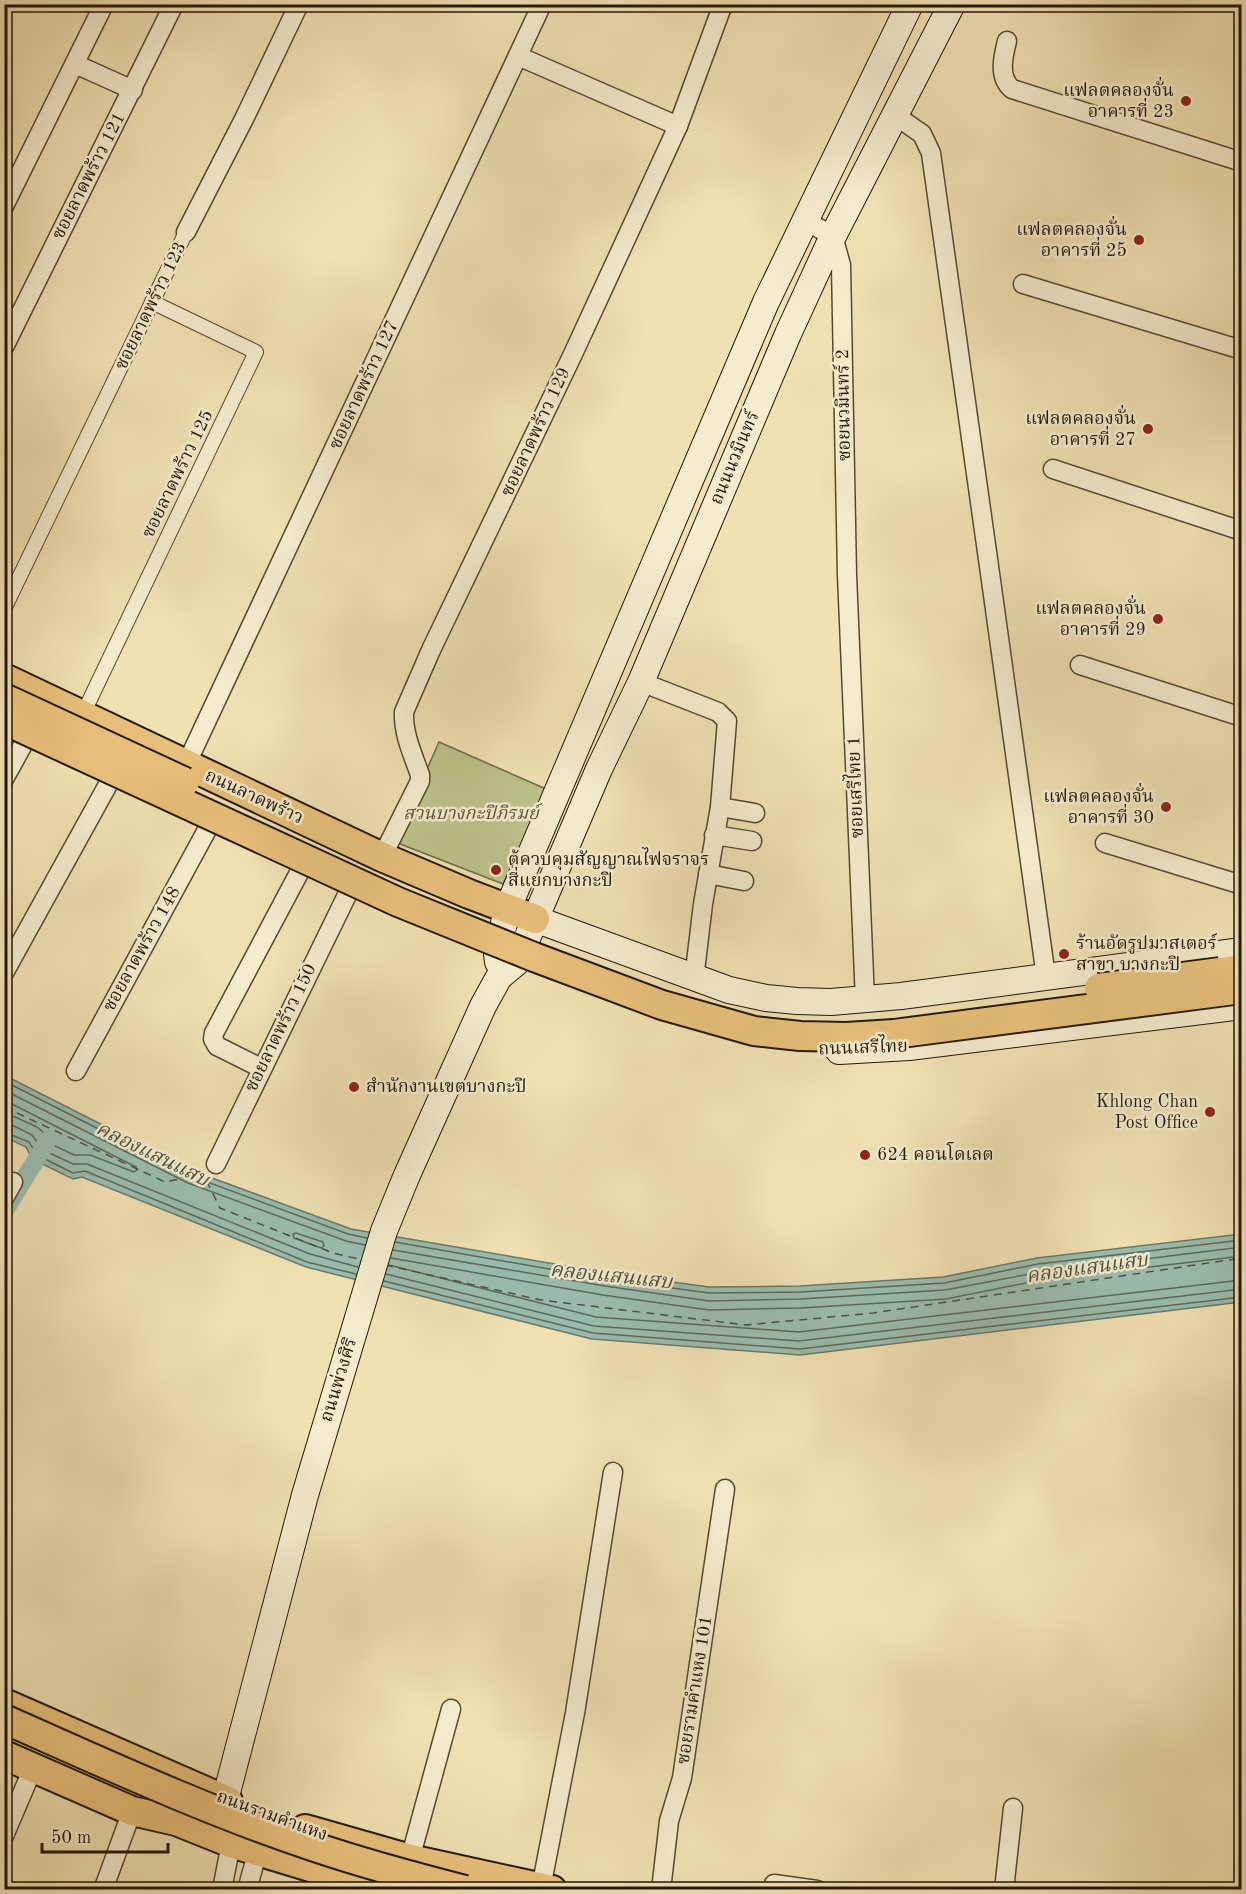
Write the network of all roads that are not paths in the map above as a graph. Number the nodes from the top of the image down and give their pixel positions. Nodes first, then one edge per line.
1 (104, 4) edge
2 (174, 4) edge
3 (299, 4) edge
4 (542, 4) edge
5 (723, 4) edge
6 (910, 4) edge
7 (952, 4) edge
8 (1007, 41) dead end
9 (518, 56) junction
10 (75, 64) junction
11 (133, 90) junction
12 (896, 116) junction
13 (678, 126) junction
14 (1242, 162) edge
15 (4, 206) edge
16 (804, 220) junction
17 (186, 232) joint
18 (833, 236) junction
19 (1023, 284) dead end
20 (153, 302) junction
21 (4, 347) edge
22 (1242, 350) edge
23 (1053, 470) dead end
24 (1242, 531) edge
25 (847, 575) joint
26 (4, 609) edge
27 (1080, 665) dead end
28 (4, 678) edge
29 (641, 682) junction
30 (4, 698) edge
31 (82, 716) junction
32 (1242, 717) edge
33 (589, 718) junction
34 (4, 720) edge
35 (618, 731) junction
36 (15, 737) edge
37 (186, 765) junction
38 (4, 779) edge
39 (110, 781) junction
40 (720, 807) junction
41 (755, 813) dead end
42 (208, 828) junction
43 (714, 835) junction
44 (752, 840) dead end
45 (1106, 843) dead end
46 (382, 857) junction
47 (300, 871) junction
48 (708, 874) junction
49 (744, 881) dead end
50 (1242, 885) edge
51 (348, 894) junction
52 (507, 910) junction
53 (535, 920) junction
54 (1242, 951) edge
55 (504, 964) junction
56 (4, 973) edge
57 (1046, 977) junction
58 (1234, 977) edge
59 (694, 979) junction
60 (865, 1000) junction
61 (1242, 1006) edge
62 (261, 1068) junction
63 (76, 1071) dead end
64 (216, 1164) dead end
65 (613, 1472) dead end
66 (725, 1489) dead end
67 (4, 1703) edge
68 (452, 1709) dead end
69 (4, 1719) edge
70 (4, 1734) edge
71 (4, 1755) edge
72 (38, 1760) junction
73 (225, 1800) junction
74 (1012, 1808) dead end
75 (132, 1811) junction
76 (256, 1812) junction
77 (176, 1821) junction
78 (4, 1836) edge
79 (231, 1843) junction
80 (258, 1850) junction
81 (410, 1859) junction
82 (774, 1884) dead end
83 (372, 1888) edge
84 (547, 1889) edge
85 (103, 1890) edge
86 (222, 1890) edge
87 (247, 1890) edge
88 (465, 1890) edge
89 (662, 1890) edge
90 (817, 1890) edge
91 (1004, 1890) edge

1 - 10 street
2 - 11 street, ซอยลาดพร้าว 121
3 - 17 street, ซอยลาดพร้าว 123
4 - 9 street, ซอยลาดพร้าว 127
5 - 13 street, ซอยลาดพร้าว 129
6 - 16 main road, ถนนนวมินทร์
7 - 12 main road, ถนนนวมินทร์
8 - 14 street
9 - 13 street
9 - 37 street, ซอยลาดพร้าว 127
10 - 11 street
10 - 15 street
11 - 21 street, ซอยลาดพร้าว 121
12 - 18 main road, ถนนนวมินทร์
12 - 57 street
13 - 46 street, ซอยลาดพร้าว 129
16 - 18 street
16 - 33 main road, ถนนนวมินทร์
17 - 20 street, ซอยลาดพร้าว 123
18 - 25 street, ซอยนวมินทร์ 2
18 - 29 main road, ถนนนวมินทร์
19 - 22 street
20 - 26 street, ซอยลาดพร้าว 123
20 - 31 street, ซอยลาดพร้าว 125
23 - 24 street
25 - 60 street, ซอยเสรีไทย 1
27 - 32 street
28 - 31 main road, ถนนลาดพร้าว
29 - 35 main road, ถนนนวมินทร์
29 - 40 street
30 - 58 main road, bridge
31 - 37 main road, ถนนลาดพร้าว
33 - 35 main road
33 - 52 main road, ถนนนวมินทร์
34 - 58 main road, bridge
35 - 53 main road, ถนนนวมินทร์
36 - 38 street
36 - 39 main road
37 - 46 main road, ถนนลาดพร้าว
39 - 42 main road
39 - 56 street
40 - 41 street
40 - 43 street
42 - 47 main road
42 - 63 street, ซอยลาดพร้าว 148
43 - 44 street
43 - 48 street
45 - 50 street
46 - 52 main road, ถนนลาดพร้าว
47 - 51 main road
47 - 62 street
48 - 49 street
48 - 59 street
51 - 55 main road
51 - 62 street, ซอยลาดพร้าว 150
52 - 53 main road
52 - 55 main road, ถนนพ่วงศิริ
53 - 55 main road, ถนนพ่วงศิริ
53 - 59 main road
54 - 57 main road
55 - 61 main road, ถนนเสรีไทย
55 - 73 main road, ถนนพ่วงศิริ
57 - 60 main road
59 - 60 main road
62 - 64 street, ซอยลาดพร้าว 150
65 - 84 street
66 - 89 street, ซอยรามคำแหง 101
67 - 73 main road, ถนนรามคำแหง
68 - 81 street
69 - 88 main road, ถนนรามคำแหง, bridge
70 - 72 main road, ถนนรามคำแหง
71 - 72 main road, ถนนรามคำแหง
72 - 75 main road, ถนนรามคำแหง
72 - 77 main road, ถนนรามคำแหง
72 - 78 street
73 - 76 main road, ถนนรามคำแหง
73 - 79 main road
74 - 91 street
75 - 77 main road, ถนนรามคำแหง
75 - 85 street
76 - 79 main road
76 - 81 main road, ถนนรามคำแหง
77 - 79 main road, ถนนรามคำแหง
79 - 80 main road, ถนนรามคำแหง
79 - 86 street
80 - 83 main road, ถนนรามคำแหง
80 - 87 street
81 - 84 main road, ถนนรามคำแหง
82 - 90 street

